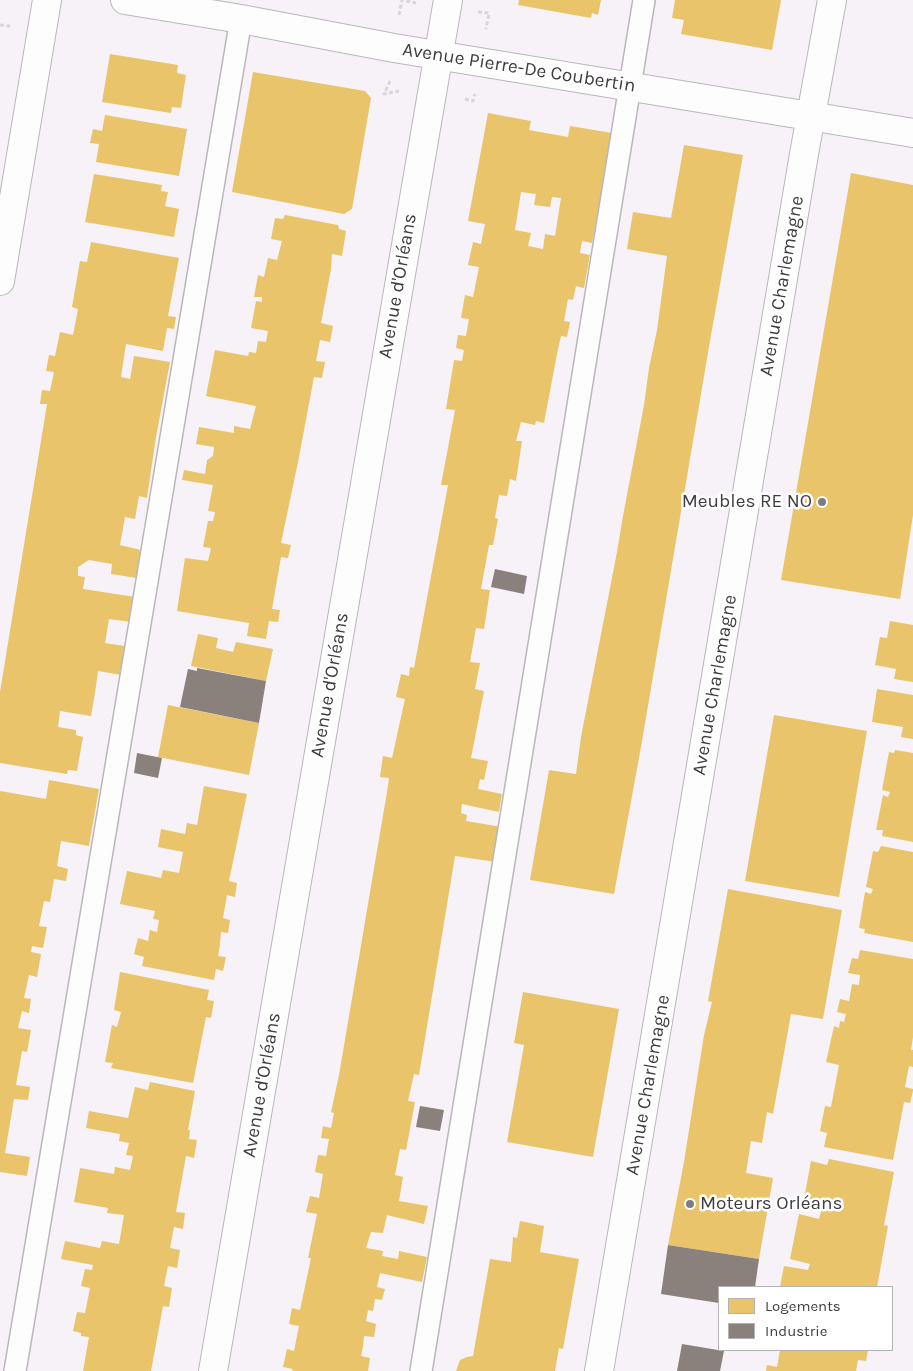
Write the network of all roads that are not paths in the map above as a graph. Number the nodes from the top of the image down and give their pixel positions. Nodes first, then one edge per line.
1 (46, 0) edge
2 (125, 0) edge
3 (448, 0) edge
4 (644, 0) edge
5 (832, 0) edge
6 (241, 20) junction
7 (438, 55) junction
8 (630, 86) junction
9 (812, 116) junction
10 (913, 133) edge
11 (0, 281) edge
12 (15, 1371) edge
13 (214, 1371) edge
14 (421, 1371) edge
15 (599, 1371) edge

1 - 11 street
2 - 6 street, Avenue Pierre-De Coubertin
3 - 7 street, Avenue d'Orléans
4 - 8 lane
5 - 9 street, Avenue Charlemagne
6 - 7 street, Avenue Pierre-De Coubertin
6 - 12 lane
7 - 8 street, Avenue Pierre-De Coubertin
7 - 13 street, Avenue d'Orléans
8 - 9 street, Avenue Pierre-De Coubertin
8 - 14 lane
9 - 10 street, Avenue Pierre-De Coubertin
9 - 15 street, Avenue Charlemagne

